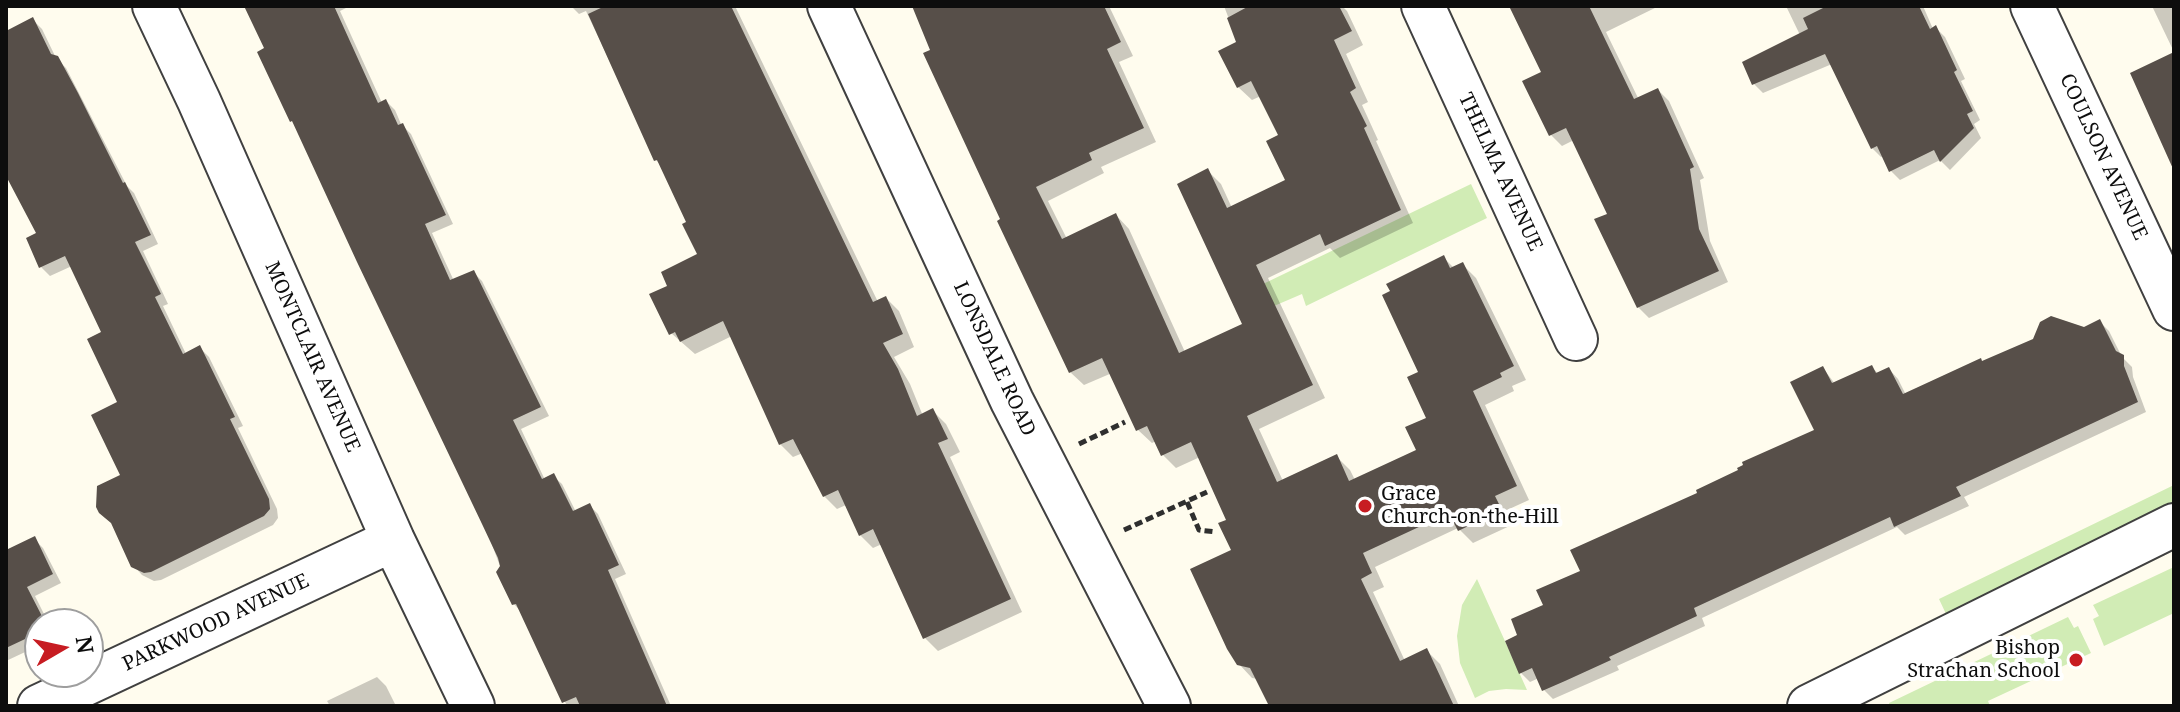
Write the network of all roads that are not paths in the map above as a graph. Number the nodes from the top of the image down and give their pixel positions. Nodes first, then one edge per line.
1 (154, 6) edge
2 (829, 6) edge
3 (1423, 6) edge
4 (2032, 6) edge
5 (2174, 309) edge
6 (1576, 339) dead end
7 (2174, 525) edge
8 (393, 540) junction
9 (39, 706) edge
10 (473, 706) edge
11 (1169, 706) edge
12 (1809, 706) edge

1 - 8 street, MONTCLAIR AVENUE
2 - 11 street, LONSDALE ROAD
3 - 6 street, THELMA AVENUE
4 - 5 street, COULSON AVENUE
7 - 12 street
8 - 9 street, PARKWOOD AVENUE
8 - 10 street, MONTCLAIR AVENUE

